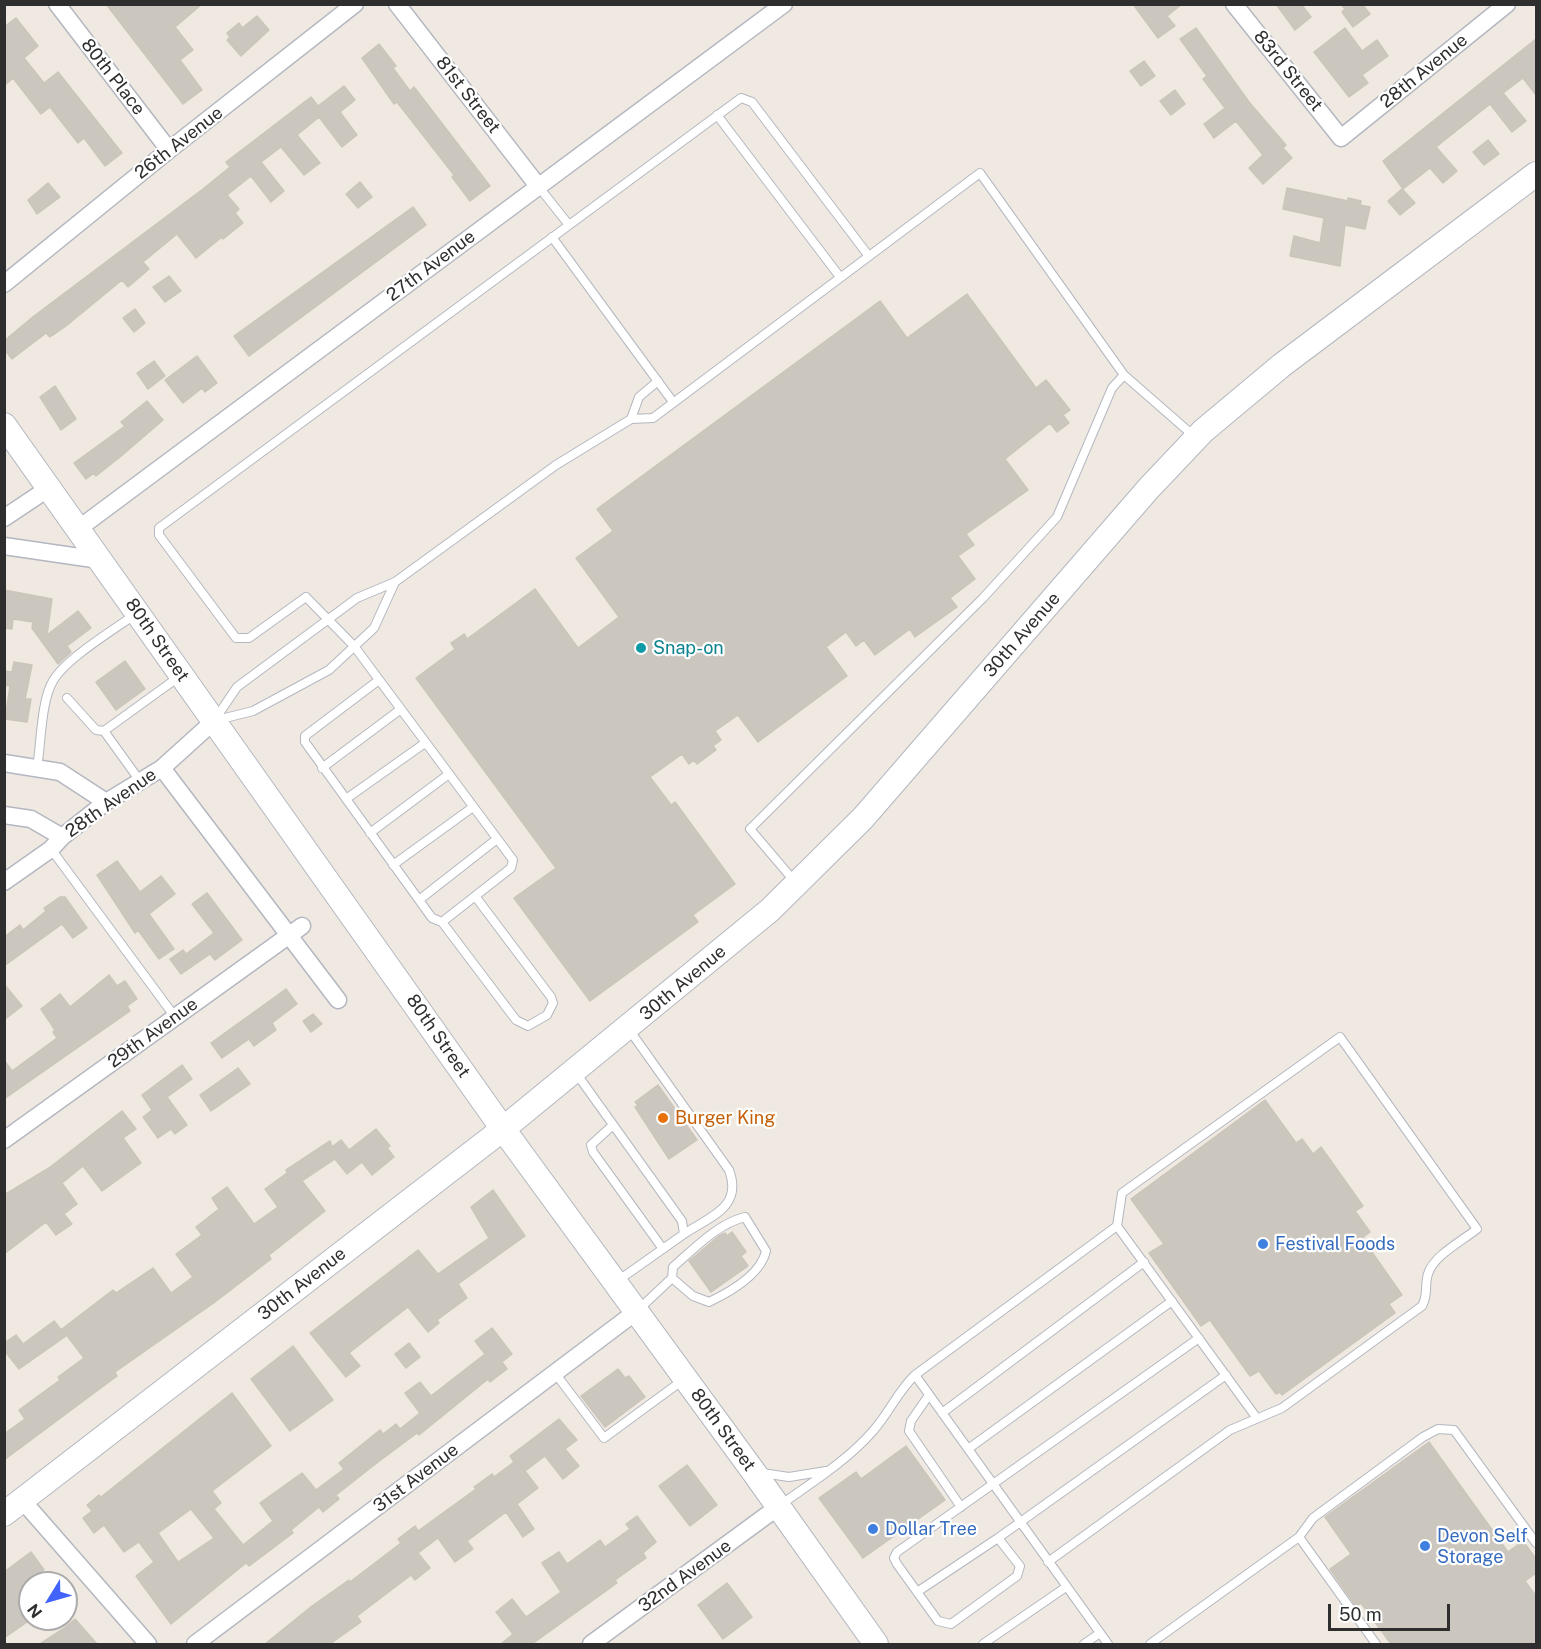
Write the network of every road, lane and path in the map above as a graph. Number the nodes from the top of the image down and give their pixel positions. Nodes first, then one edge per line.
1 (57, 4) edge
2 (355, 4) edge
3 (397, 4) edge
4 (784, 4) edge
5 (1234, 4) edge
6 (1507, 4) edge
7 (717, 115) junction
8 (1341, 138) joint
9 (169, 150) junction
10 (1536, 174) edge
11 (538, 186) junction
12 (569, 225) junction
13 (552, 237) junction
14 (868, 255) junction
15 (840, 277) junction
16 (4, 284) edge
17 (1125, 375) junction
18 (658, 381) junction
19 (674, 402) junction
20 (631, 419) junction
21 (4, 425) edge
22 (1196, 438) junction
23 (49, 488) junction
24 (4, 518) edge
25 (78, 529) junction
26 (4, 546) edge
27 (100, 560) junction
28 (395, 582) junction
29 (137, 612) junction
30 (329, 618) junction
31 (354, 646) junction
32 (181, 675) junction
33 (379, 680) junction
34 (67, 699) dead end
35 (401, 710) junction
36 (214, 721) junction
37 (104, 730) junction
38 (425, 743) junction
39 (4, 763) edge
40 (37, 768) junction
41 (162, 768) junction
42 (322, 768) junction
43 (449, 774) junction
44 (140, 781) junction
45 (346, 799) junction
46 (106, 802) junction
47 (474, 807) junction
48 (4, 815) edge
49 (370, 833) junction
50 (497, 839) junction
51 (56, 843) junction
52 (393, 865) junction
53 (4, 882) edge
54 (797, 883) junction
55 (476, 896) junction
56 (419, 900) junction
57 (442, 922) junction
58 (296, 930) junction
59 (338, 1000) dead end
60 (175, 1017) junction
61 (628, 1028) junction
62 (574, 1071) junction
63 (612, 1125) junction
64 (503, 1129) junction
65 (4, 1140) edge
66 (1117, 1226) junction
67 (684, 1234) junction
68 (663, 1249) junction
69 (1144, 1262) junction
70 (672, 1278) junction
71 (615, 1282) junction
72 (1172, 1301) junction
73 (637, 1311) junction
74 (1199, 1338) junction
75 (555, 1373) junction
76 (915, 1375) junction
77 (1226, 1375) junction
78 (686, 1378) junction
79 (930, 1395) junction
80 (942, 1413) junction
81 (1256, 1417) junction
82 (968, 1449) junction
83 (829, 1470) junction
84 (753, 1471) junction
85 (993, 1485) junction
86 (13, 1507) edge
87 (778, 1507) junction
88 (961, 1507) junction
89 (1020, 1523) junction
90 (1299, 1537) junction
91 (998, 1538) junction
92 (1536, 1543) edge
93 (1048, 1562) junction
94 (1066, 1587) junction
95 (917, 1592) junction
96 (1100, 1633) junction
97 (148, 1644) edge
98 (195, 1644) edge
99 (591, 1644) edge
100 (876, 1644) edge
101 (983, 1644) edge
102 (1084, 1644) edge
103 (1108, 1644) edge
104 (1150, 1644) edge
105 (1376, 1644) edge

1 - 9 street, 80th Place
2 - 9 street, 26th Avenue
3 - 11 street, 81st Street
4 - 11 street, 27th Avenue
5 - 8 street, 83rd Street
6 - 8 street, 28th Avenue
7 - 12 lane
7 - 14 lane
7 - 15 lane
9 - 16 street, 26th Avenue
10 - 22 street, 30th Avenue
11 - 12 lane
11 - 25 street, 27th Avenue
12 - 13 lane
13 - 18 lane
13 - 30 lane
14 - 15 lane
14 - 17 lane
15 - 19 lane
17 - 22 lane
17 - 54 lane
18 - 19 lane
18 - 20 lane
19 - 20 lane
20 - 28 lane
21 - 23 street, 80th Street
22 - 54 street, 30th Avenue
23 - 24 street
23 - 25 street, 80th Street
25 - 27 street, 80th Street
26 - 27 street
27 - 29 street, 80th Street
28 - 30 lane
28 - 31 lane
29 - 32 street, 80th Street
29 - 40 lane
30 - 31 lane
30 - 36 lane
31 - 33 lane
31 - 36 lane
32 - 36 street, 80th Street
32 - 37 lane
33 - 35 lane
33 - 42 lane
34 - 37 lane
35 - 38 lane
35 - 42 lane
36 - 41 street, 28th Avenue
36 - 64 street, 80th Street
37 - 44 lane
38 - 43 lane
38 - 45 lane
39 - 40 street
40 - 46 street
41 - 44 street, 28th Avenue
41 - 58 street
42 - 45 lane
43 - 47 lane
43 - 49 lane
44 - 46 street, 28th Avenue
45 - 49 lane
46 - 51 street, 28th Avenue
47 - 50 lane
47 - 52 lane
48 - 51 street
49 - 52 lane
50 - 55 lane
50 - 56 lane
51 - 53 street, 28th Avenue
51 - 60 lane
52 - 56 lane
54 - 61 street, 30th Avenue
55 - 57 lane
55 - 57 lane
56 - 57 lane
58 - 59 street
58 - 60 street, 29th Avenue
60 - 65 street, 29th Avenue
61 - 62 street, 30th Avenue
61 - 67 lane
62 - 63 lane
62 - 64 street, 30th Avenue
63 - 67 lane
63 - 68 lane
64 - 71 street, 80th Street
64 - 86 street, 30th Avenue
66 - 69 lane
66 - 76 lane
66 - 81 lane
67 - 68 lane
68 - 71 lane
69 - 72 lane
69 - 80 lane
70 - 70 lane
70 - 73 lane
71 - 73 street, 80th Street
72 - 74 lane
72 - 82 lane
73 - 75 street, 31st Avenue
73 - 78 street, 80th Street
74 - 77 lane
74 - 85 lane
75 - 78 lane
75 - 98 street, 31st Avenue
76 - 79 lane
76 - 83 lane
77 - 81 lane
77 - 89 lane
78 - 84 street, 80th Street
79 - 80 lane
79 - 88 lane
80 - 82 lane
81 - 93 lane
82 - 85 lane
83 - 84 lane
83 - 87 lane
84 - 87 street, 80th Street
85 - 88 lane
85 - 89 lane
86 - 97 street
87 - 99 street, 32nd Avenue
87 - 100 street, 80th Street
88 - 95 lane
89 - 91 lane
89 - 93 lane
90 - 92 lane
90 - 104 lane
90 - 105 lane
91 - 95 lane
91 - 95 lane
93 - 94 lane
94 - 96 lane
94 - 101 lane
96 - 102 lane
96 - 103 lane

